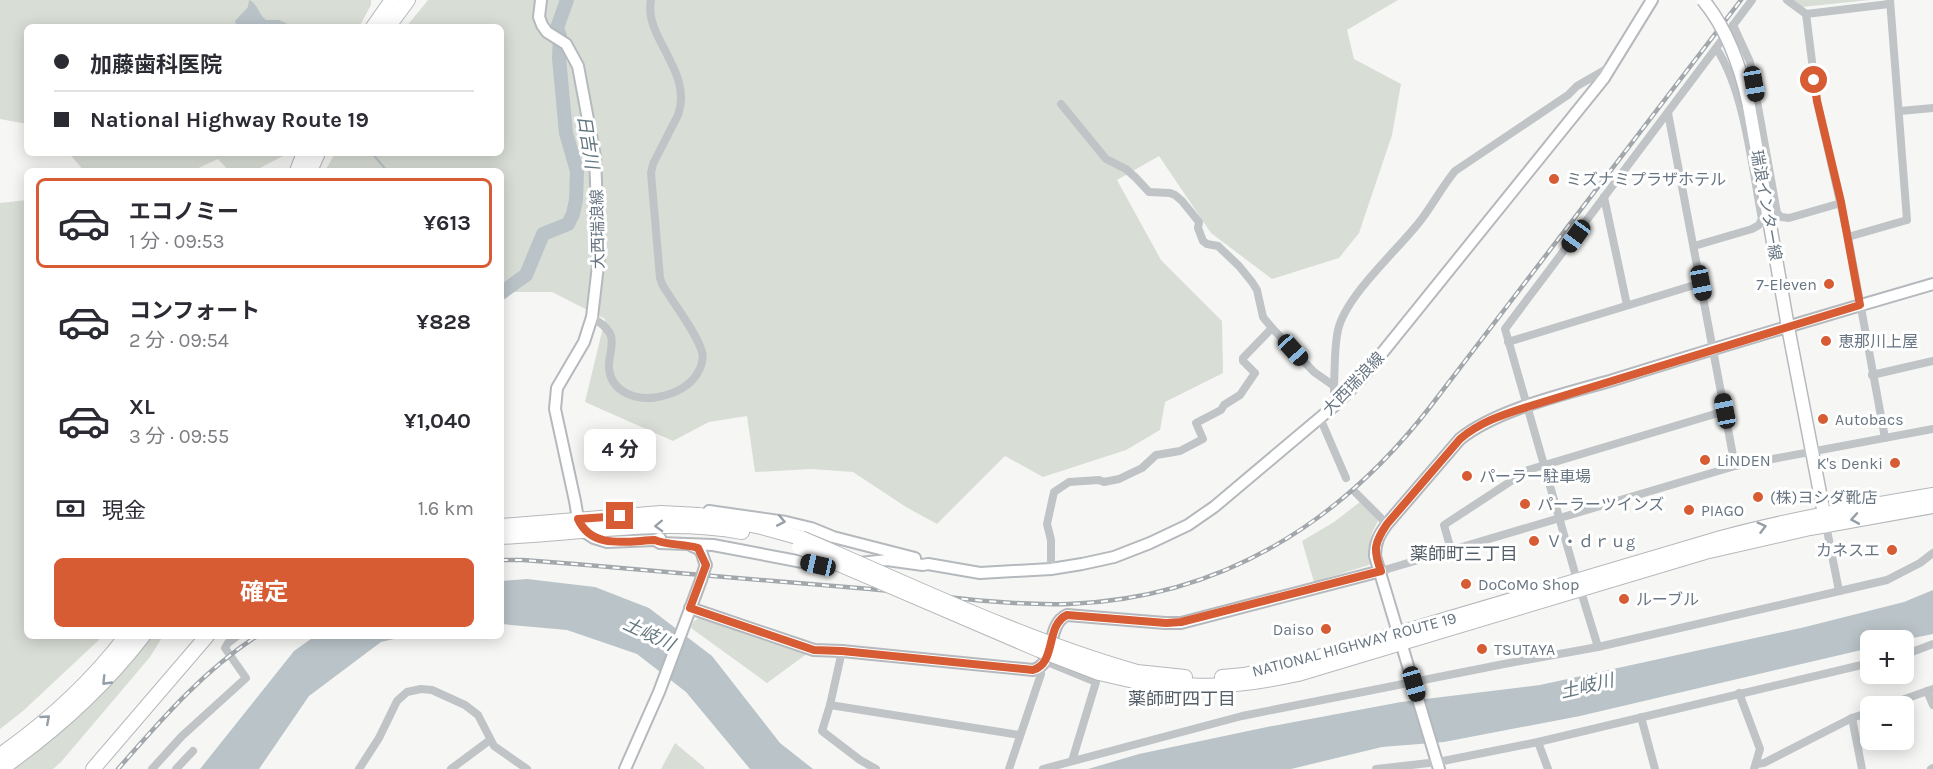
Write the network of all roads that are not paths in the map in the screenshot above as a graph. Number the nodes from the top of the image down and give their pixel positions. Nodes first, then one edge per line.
1 (392, 0) edge
2 (408, 0) edge
3 (541, 0) edge
4 (651, 0) edge
5 (1652, 0) edge
6 (1703, 0) edge
7 (1752, 0) edge
8 (1787, 0) edge
9 (1889, 2) edge
10 (1806, 14) junction
11 (375, 24) edge
12 (390, 24) edge
13 (1733, 25) junction
14 (1716, 48) junction
15 (1611, 66) junction
16 (1061, 104) dead end
17 (1933, 108) edge
18 (1900, 111) junction
19 (1668, 113) junction
20 (1604, 197) junction
21 (1841, 202) junction
22 (1848, 237) junction
23 (1694, 246) junction
24 (1701, 283) junction
25 (1933, 284) edge
26 (1627, 305) junction
27 (1860, 305) junction
28 (592, 316) junction
29 (1788, 327) junction
30 (1272, 328) junction
31 (1508, 342) junction
32 (1713, 349) junction
33 (1933, 361) edge
34 (1872, 375) junction
35 (1334, 386) junction
36 (1334, 406) junction
37 (1527, 407) junction
38 (1725, 411) junction
39 (1320, 418) junction
40 (1933, 429) edge
41 (1885, 438) junction
42 (1811, 451) junction
43 (1544, 465) junction
44 (1735, 466) junction
45 (1346, 478) dead end
46 (1354, 491) dead end
47 (1933, 495) edge
48 (1933, 506) edge
49 (661, 513) junction
50 (1559, 518) junction
51 (1825, 519) junction
52 (1387, 524) junction
53 (580, 525) junction
54 (504, 526) edge
55 (504, 537) edge
56 (833, 537) junction
57 (655, 540) junction
58 (800, 543) junction
59 (686, 544) junction
60 (713, 545) junction
61 (1451, 550) junction
62 (1933, 553) edge
63 (928, 564) junction
64 (833, 565) junction
65 (706, 566) junction
66 (1051, 569) junction
67 (1381, 571) junction
68 (1575, 573) dead end
69 (1839, 591) junction
70 (1583, 598) dead end
71 (690, 608) junction
72 (1401, 638) junction
73 (123, 639) edge
74 (141, 639) edge
75 (192, 639) edge
76 (204, 639) edge
77 (233, 639) edge
78 (1933, 644) edge
79 (1598, 647) junction
80 (842, 651) junction
81 (1914, 651) edge
82 (1042, 665) junction
83 (1860, 665) edge
84 (1414, 683) junction
85 (1930, 690) edge
86 (1739, 693) junction
87 (1913, 696) edge
88 (830, 705) junction
89 (1933, 705) edge
90 (1860, 715) edge
91 (1641, 717) junction
92 (1852, 718) junction
93 (1020, 735) junction
94 (490, 740) junction
95 (1538, 742) junction
96 (193, 751) dead end
97 (0, 755) edge
98 (1072, 761) junction
99 (1438, 762) edge
100 (515, 766) edge
101 (1755, 766) edge
102 (1, 769) edge
103 (82, 769) edge
104 (93, 769) edge
105 (152, 769) edge
106 (176, 769) edge
107 (359, 769) edge
108 (451, 769) edge
109 (527, 769) edge
110 (625, 769) edge
111 (876, 769) edge
112 (1009, 769) edge
113 (1042, 769) edge
114 (1376, 769) edge
115 (1548, 769) edge
116 (1654, 769) edge
117 (1862, 769) edge

1 - 11 highway
2 - 12 highway
3 - 28 main road, 大西瑞浪線
4 - 28 street
5 - 15 main road, 大西瑞浪線
6 - 29 main road, 瑞浪インター線, bridge
7 - 13 street
8 - 10 street
9 - 10 street
9 - 18 street
10 - 21 street
13 - 14 street
13 - 21 street
14 - 19 street
14 - 23 street
15 - 35 street
15 - 36 main road, 大西瑞浪線
16 - 30 street
17 - 18 street
18 - 22 street
19 - 20 street
19 - 23 street
20 - 26 street
20 - 31 street
21 - 22 street
22 - 27 street
23 - 24 street
24 - 26 street
24 - 32 street
25 - 27 main road
26 - 31 street
27 - 29 main road
27 - 34 street
28 - 53 main road, 大西瑞浪線
29 - 32 main road
29 - 42 main road, 瑞浪インター線
30 - 35 street
30 - 66 street
31 - 37 street
32 - 37 main road
32 - 38 street
33 - 34 street
34 - 41 street
35 - 36 street
36 - 39 main road, 大西瑞浪線
37 - 43 street
37 - 52 main road
38 - 43 street
38 - 44 street
39 - 45 street
39 - 66 main road, 大西瑞浪線
40 - 41 street
41 - 42 street
42 - 44 street
42 - 51 main road, 瑞浪インター線
43 - 50 street
43 - 61 street
44 - 50 street
46 - 52 street
47 - 51 highway, NATIONAL HIGHWAY ROUTE 19
48 -> 51 highway, NATIONAL HIGHWAY ROUTE 19
49 - 53 highway, NATIONAL HIGHWAY ROUTE 19
49 -> 56 main road
49 - 58 highway, NATIONAL HIGHWAY ROUTE 19
50 - 61 street
50 - 68 street
51 - 69 street
51 - 72 highway, NATIONAL HIGHWAY ROUTE 19
52 - 67 main road
53 - 54 highway, NATIONAL HIGHWAY ROUTE 19
53 - 55 highway, NATIONAL HIGHWAY ROUTE 19
53 - 57 main road
58 -> 53 highway, NATIONAL HIGHWAY ROUTE 19
56 - 63 main road
56 - 64 main road
57 - 59 main road
57 - 60 main road
58 - 72 highway, NATIONAL HIGHWAY ROUTE 19, bridge
59 - 60 main road
59 - 65 main road
60 - 64 main road
60 - 65 main road
61 - 67 street
62 - 69 street
63 - 64 main road
63 - 66 main road, 大西瑞浪線
65 - 71 main road, bridge
67 - 72 main road
67 - 82 main road
69 - 79 street
70 - 79 street
71 - 80 main road
71 - 110 main road
72 - 84 main road
97 -> 73 highway
74 -> 102 highway
75 - 103 highway
76 - 104 highway
77 - 105 street
78 - 81 street
79 - 84 street
80 - 82 main road
80 - 88 street
82 - 93 street
82 - 98 street
83 - 86 street
84 - 98 street
84 - 99 main road
85 - 87 street
85 - 89 street
86 - 91 street
86 - 101 street
88 - 93 street
88 - 111 street
90 - 92 street
91 - 95 street
91 - 116 street
92 - 101 street
92 - 117 street
93 - 112 street
94 - 100 street
94 - 107 street
94 - 108 street
95 - 99 street
95 - 115 street
96 - 106 street
98 - 113 street
99 - 114 street
100 - 109 street

